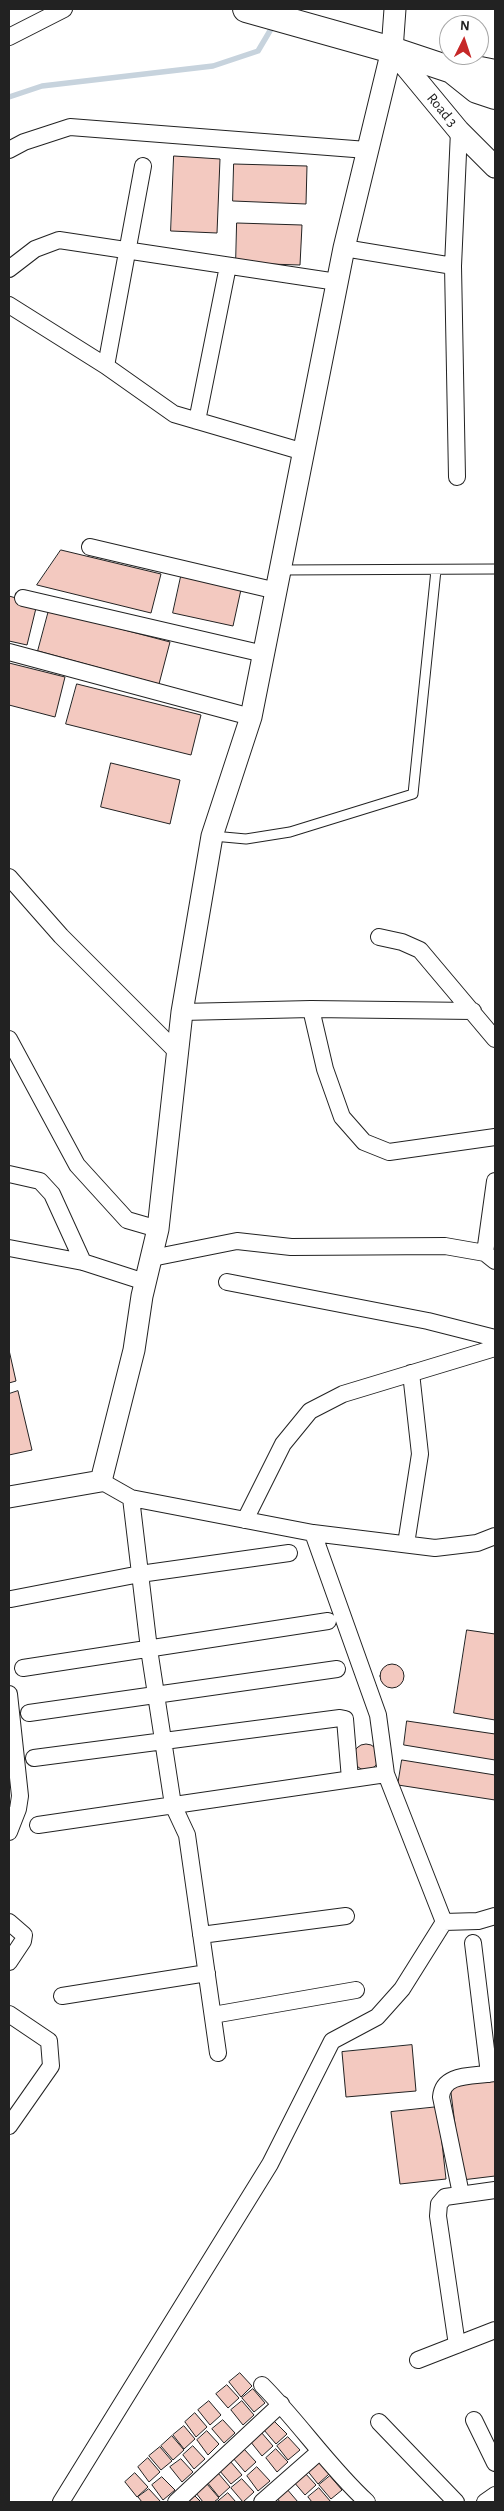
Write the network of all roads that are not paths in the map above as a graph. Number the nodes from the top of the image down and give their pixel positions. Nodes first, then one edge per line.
1 (64, 9) edge
2 (246, 9) edge
3 (395, 9) edge
4 (9, 37) edge
5 (392, 50) junction
6 (452, 70) junction
7 (495, 74) edge
8 (495, 96) edge
9 (459, 131) junction
10 (9, 150) edge
11 (367, 150) junction
12 (143, 166) dead end
13 (495, 167) edge
14 (344, 248) junction
15 (127, 250) junction
16 (228, 266) junction
17 (452, 266) junction
18 (9, 269) edge
19 (337, 282) junction
20 (9, 305) edge
21 (106, 366) junction
22 (197, 421) junction
23 (304, 452) junction
24 (457, 477) dead end
25 (90, 547) dead end
26 (495, 569) edge
27 (281, 570) junction
28 (436, 570) junction
29 (276, 591) junction
30 (23, 598) dead end
31 (9, 652) edge
32 (264, 654) junction
33 (251, 717) junction
34 (212, 836) junction
35 (9, 877) edge
36 (379, 937) dead end
37 (311, 1009) junction
38 (182, 1012) junction
39 (473, 1012) junction
40 (9, 1038) edge
41 (495, 1039) edge
42 (178, 1053) junction
43 (495, 1137) edge
44 (9, 1174) edge
45 (495, 1181) edge
46 (158, 1228) junction
47 (9, 1248) edge
48 (490, 1257) edge
49 (152, 1258) junction
50 (83, 1262) junction
51 (145, 1282) junction
52 (227, 1282) dead end
53 (495, 1338) edge
54 (495, 1348) edge
55 (411, 1373) junction
56 (101, 1481) junction
57 (9, 1497) edge
58 (131, 1498) junction
59 (245, 1520) junction
60 (313, 1533) junction
61 (495, 1536) edge
62 (406, 1544) junction
63 (289, 1553) dead end
64 (140, 1574) junction
65 (11, 1599) dead end
66 (328, 1621) dead end
67 (150, 1648) junction
68 (23, 1668) dead end
69 (338, 1669) dead end
70 (9, 1694) edge
71 (156, 1696) junction
72 (29, 1713) dead end
73 (163, 1741) junction
74 (34, 1758) dead end
75 (386, 1774) junction
76 (350, 1779) junction
77 (173, 1805) junction
78 (38, 1825) dead end
79 (9, 1832) edge
80 (346, 1916) dead end
81 (495, 1916) edge
82 (9, 1922) edge
83 (444, 1922) junction
84 (201, 1935) junction
85 (473, 1943) dead end
86 (9, 1962) edge
87 (206, 1973) junction
88 (356, 1990) dead end
89 (62, 1996) dead end
90 (213, 2015) junction
91 (11, 2020) edge
92 (218, 2053) dead end
93 (492, 2074) edge
94 (9, 2126) edge
95 (495, 2190) edge
96 (462, 2194) junction
97 (495, 2330) edge
98 (457, 2345) junction
99 (418, 2360) dead end
100 (262, 2385) dead end
101 (281, 2404) junction
102 (474, 2420) dead end
103 (379, 2422) dead end
104 (319, 2452) junction
105 (495, 2463) edge
106 (495, 2494) edge
107 (357, 2499) edge
108 (61, 2502) edge
109 (176, 2502) edge
110 (262, 2502) edge
111 (456, 2502) edge
112 (485, 2502) edge

1 - 4 street
2 - 5 main road
3 - 5 street
5 - 6 main road
5 - 9 street, Road 3
5 - 11 street
6 - 7 main road
6 - 8 main road
9 - 13 street, Road 3
9 - 17 street
10 - 11 street
11 - 14 street
12 - 15 street
14 - 17 street
14 - 19 street
15 - 16 street
15 - 18 street
15 - 21 street
16 - 19 street
16 - 22 street
17 - 24 street
19 - 23 street
20 - 21 street
21 - 22 street
22 - 23 street
23 - 27 street
25 - 29 street
26 - 28 lane
27 - 28 lane
27 - 29 street
28 - 34 lane
29 - 32 street
30 - 32 street
31 - 33 street
32 - 33 street
33 - 34 street
34 - 38 street
35 - 42 street
36 - 39 street
37 - 38 street
37 - 39 street
37 - 43 street
38 - 42 street
39 - 41 street
40 - 46 street
42 - 46 street
44 - 50 street
45 - 48 street
46 - 49 street
47 - 50 street
48 - 49 street
49 - 51 street
50 - 51 street
51 - 56 street
52 - 53 street
54 - 55 street
55 - 59 street
55 - 62 street
56 - 57 street
56 - 58 street
58 - 59 street
58 - 64 street
59 - 60 street
60 - 62 street
60 - 75 street
61 - 62 street
63 - 64 street
64 - 65 street
64 - 67 street
66 - 67 street
67 - 68 street
67 - 71 street
69 - 71 street
70 - 79 street
71 - 72 street
71 - 73 street
73 - 74 street
73 - 76 street
73 - 77 street
75 - 76 street
75 - 83 street
76 - 77 street
77 - 78 street
77 - 84 street
80 - 84 street
81 - 83 street
82 - 86 street
83 - 108 street
84 - 87 street
85 - 93 street
87 - 89 street
87 - 90 street
88 - 90 street
90 - 92 street
91 - 94 street
93 - 96 street
95 - 96 street
96 - 98 street
97 - 98 street
98 - 99 street
100 - 101 street
101 - 104 street
101 - 109 street
102 - 105 street
103 - 111 street
104 - 107 street
104 - 110 street
106 - 112 street

